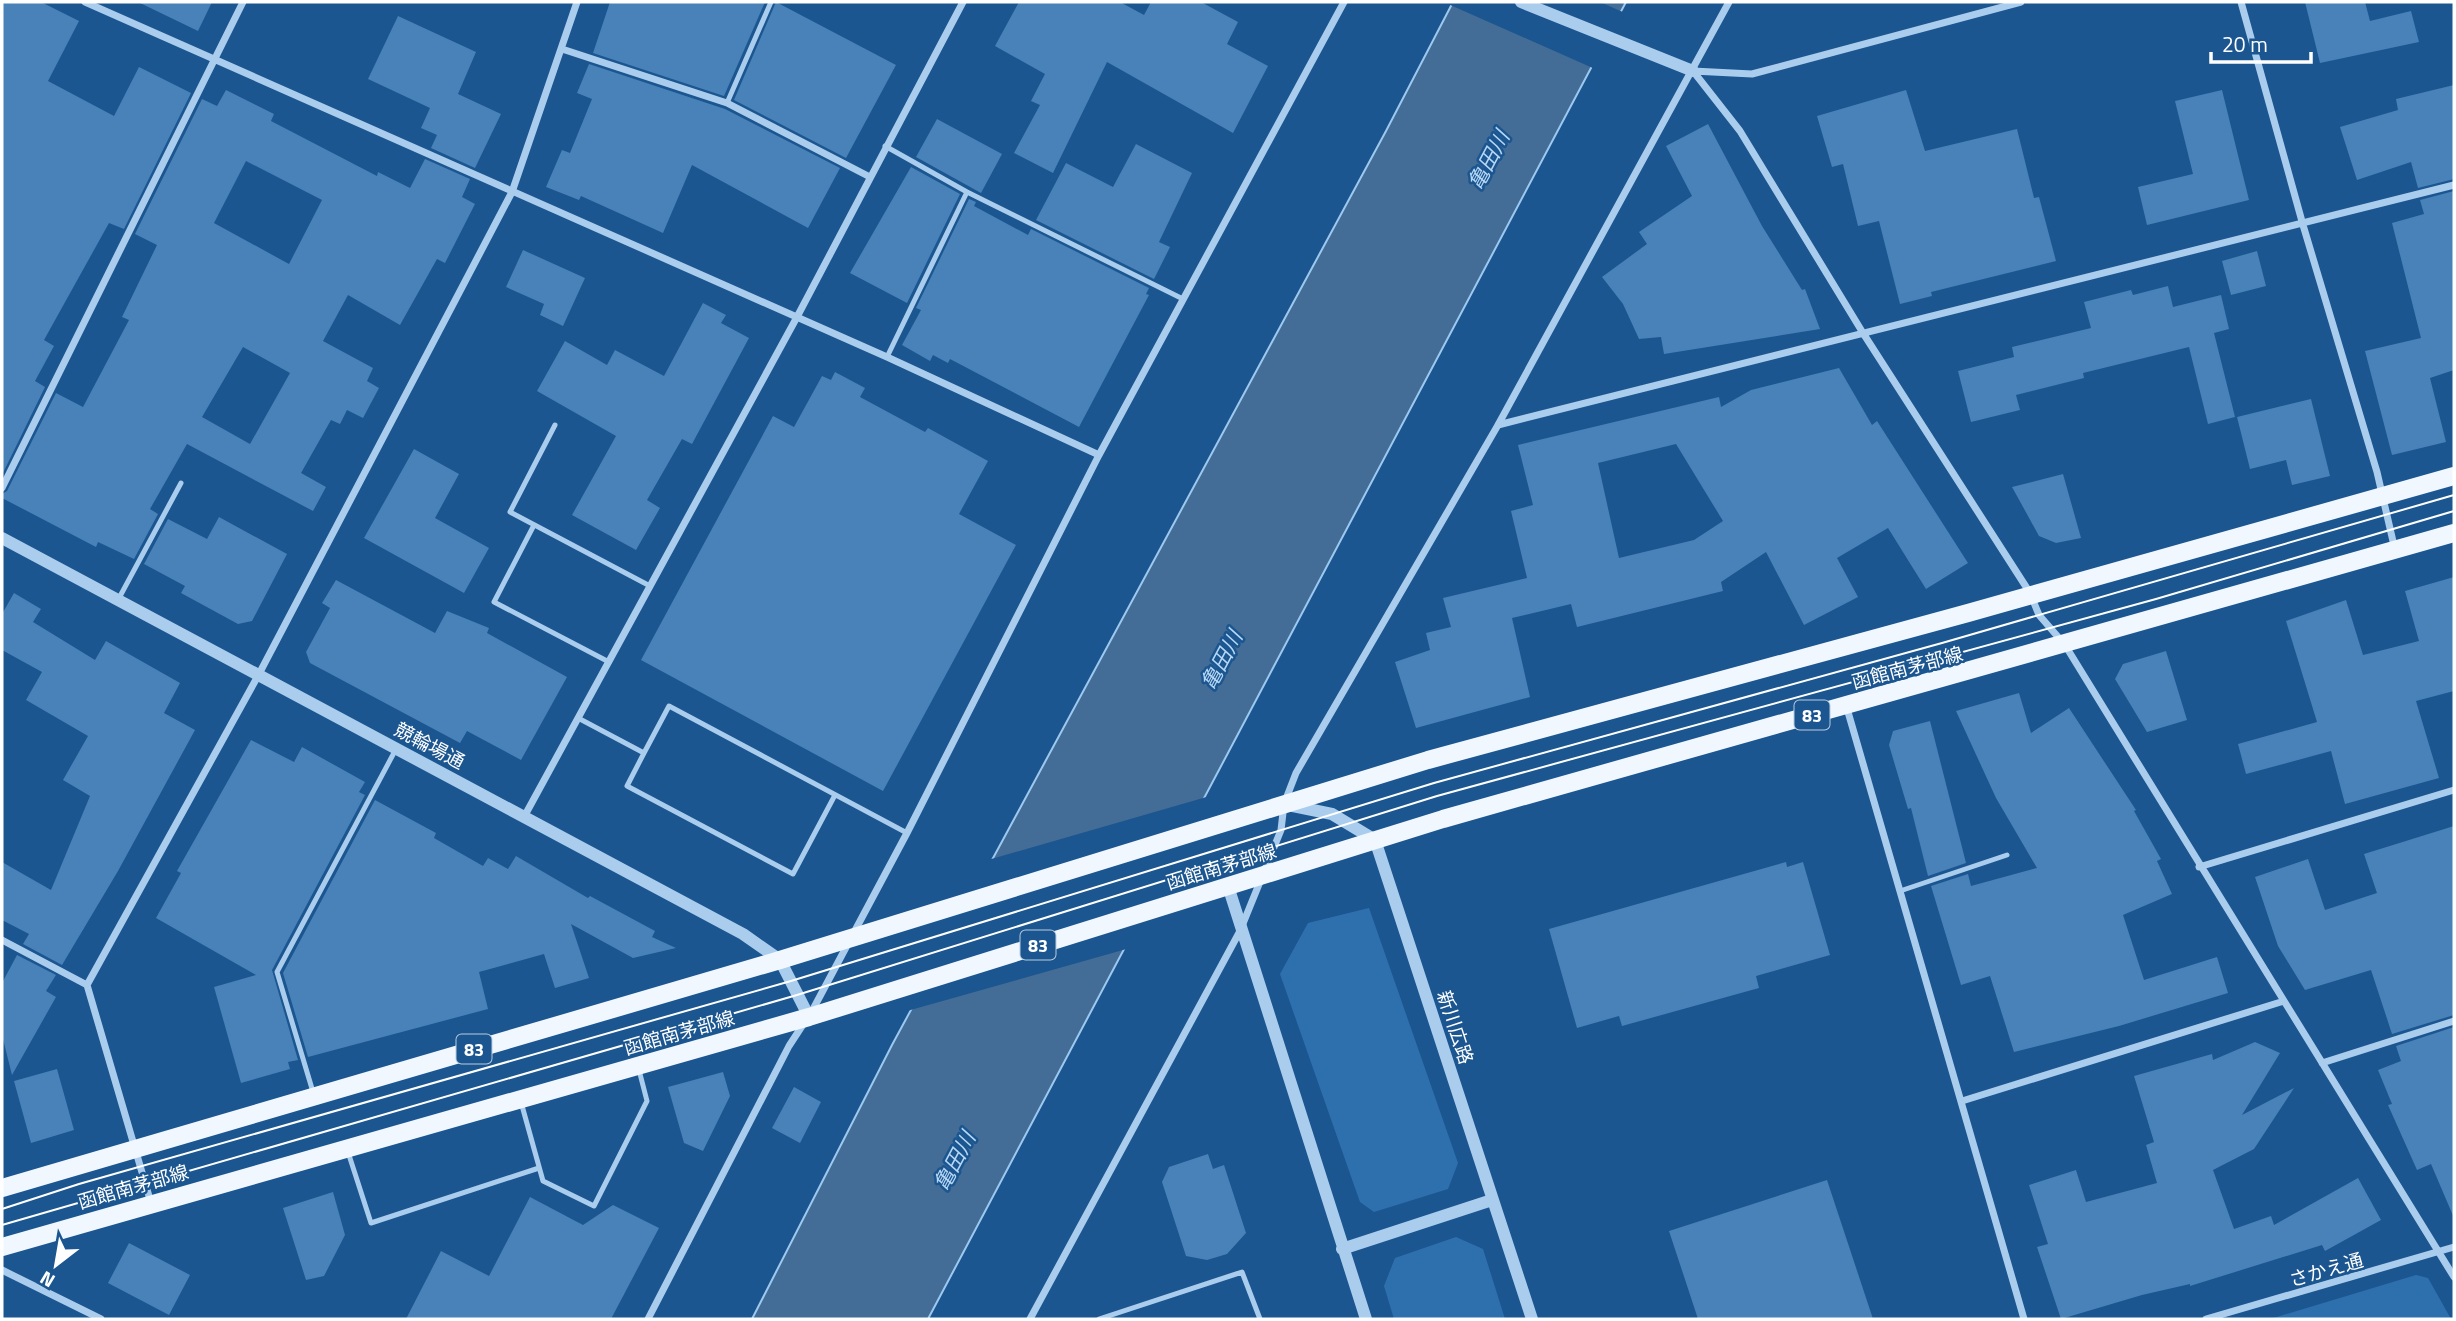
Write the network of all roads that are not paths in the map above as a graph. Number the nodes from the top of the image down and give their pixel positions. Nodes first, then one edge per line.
1 (85, 2) edge
2 (243, 2) edge
3 (577, 2) edge
4 (771, 2) edge
5 (950, 2) edge
6 (1344, 2) edge
7 (1521, 2) edge
8 (1729, 2) edge
9 (2021, 2) edge
10 (2241, 2) edge
11 (962, 4) edge
12 (562, 49) junction
13 (215, 60) junction
14 (1693, 71) junction
15 (727, 103) junction
16 (886, 146) junction
17 (870, 177) junction
18 (2454, 185) edge
19 (512, 192) junction
20 (967, 192) junction
21 (2303, 225) junction
22 (1183, 299) junction
23 (797, 317) junction
24 (1863, 333) junction
25 (887, 357) junction
26 (555, 425) dead end
27 (1497, 425) junction
28 (1098, 455) junction
29 (2454, 476) edge
30 (181, 483) dead end
31 (2, 488) edge
32 (2382, 496) junction
33 (534, 525) junction
34 (2454, 533) edge
35 (2, 538) edge
36 (2395, 550) junction
37 (650, 586) junction
38 (2030, 593) junction
39 (118, 600) junction
40 (2064, 645) junction
41 (609, 662) junction
42 (259, 674) junction
43 (1846, 705) junction
44 (578, 718) junction
45 (396, 749) junction
46 (644, 753) junction
47 (2454, 790) edge
48 (835, 795) junction
49 (1284, 804) junction
50 (524, 817) junction
51 (908, 833) junction
52 (1375, 840) junction
53 (2007, 855) dead end
54 (2199, 867) junction
55 (1263, 875) junction
56 (1228, 886) junction
57 (1900, 891) junction
58 (1241, 931) junction
59 (854, 937) junction
60 (2, 940) edge
61 (780, 960) junction
62 (87, 985) junction
63 (2284, 1002) junction
64 (809, 1017) junction
65 (2454, 1021) edge
66 (2322, 1063) junction
67 (638, 1066) junction
68 (314, 1096) junction
69 (520, 1099) junction
70 (1962, 1101) junction
71 (135, 1148) junction
72 (347, 1148) junction
73 (539, 1168) junction
74 (2, 1188) edge
75 (1492, 1200) junction
76 (151, 1203) junction
77 (2, 1247) edge
78 (2454, 1247) edge
79 (1342, 1249) junction
80 (2440, 1252) junction
81 (2, 1270) edge
82 (2454, 1277) edge
83 (101, 1319) edge
84 (648, 1319) edge
85 (1031, 1319) edge
86 (1099, 1319) edge
87 (1260, 1319) edge
88 (1366, 1319) edge
89 (1532, 1319) edge
90 (2024, 1319) edge
91 (2206, 1319) edge

1 - 13 street
2 - 13 street
3 - 12 street
4 - 15 lane
5 - 11 street
6 - 22 street
7 - 14 street
8 - 14 street
9 - 14 street
10 - 21 street
11 - 16 street
12 - 15 street
12 - 19 street
13 - 19 street
13 - 31 street
14 - 24 street
14 - 27 street
15 - 17 street
16 - 17 street
16 - 20 lane
17 - 23 street
18 - 21 street
19 - 23 street
19 - 42 street
20 - 22 lane
20 - 25 lane
21 - 24 street
21 - 32 street
22 - 28 street
23 - 25 street
23 - 37 street
24 - 27 street
24 - 38 street
25 - 28 street
26 - 33 lane
27 - 49 street
28 - 51 street
29 - 32 main road, 函館南茅部線 / 83
30 - 39 lane
32 - 36 street
32 - 38 main road, 函館南茅部線 / 83
33 - 37 lane
33 - 41 lane
34 - 36 main road, 函館南茅部線 / 83
35 - 39 street, 競輪場通
36 - 40 main road, 函館南茅部線 / 83
37 - 41 street
38 - 40 street
38 - 49 main road, 函館南茅部線 / 83
39 - 42 street, 競輪場通
40 - 43 main road, 函館南茅部線 / 83
40 - 54 street
41 - 44 street
42 - 45 street, 競輪場通
42 - 62 street
43 - 52 main road, 函館南茅部線 / 83
43 - 57 street
44 - 46 lane
44 - 50 street
45 - 50 street, 競輪場通
45 - 68 lane
46 - 48 lane
46 - 48 lane
47 - 54 street
48 - 51 lane
49 - 52 street
49 - 55 street
49 - 59 main road, 函館南茅部線 / 83
50 - 61 street, 競輪場通
51 - 59 street
52 - 55 main road, 函館南茅部線 / 83
52 - 75 street, 新川広路
53 - 57 lane
54 - 63 street
55 - 56 main road, 函館南茅部線 / 83
55 - 58 street
56 - 58 street
56 - 64 main road, 函館南茅部線 / 83
57 - 70 street
58 - 79 street
58 - 85 street
59 - 61 main road, 83
59 - 64 street
60 - 62 street
61 - 64 street, 競輪場通
61 - 68 main road, 83
62 - 71 street
63 - 66 street
63 - 70 street
64 - 67 main road, 函館南茅部線 / 83
64 - 84 street
65 - 66 street
66 - 80 street
67 - 69 main road, 函館南茅部線 / 83
67 - 73 lane
68 - 71 main road, 83
69 - 72 main road, 函館南茅部線 / 83
69 - 73 lane
70 - 90 street
71 - 74 main road, 83
71 - 76 street
72 - 73 lane
72 - 76 main road, 函館南茅部線 / 83
75 - 79 street
75 - 89 street, 新川広路
76 - 77 main road, 函館南茅部線 / 83
78 - 80 street, さかえ通
79 - 88 street
80 - 82 street
80 - 91 street, さかえ通
81 - 83 street
86 - 87 lane

